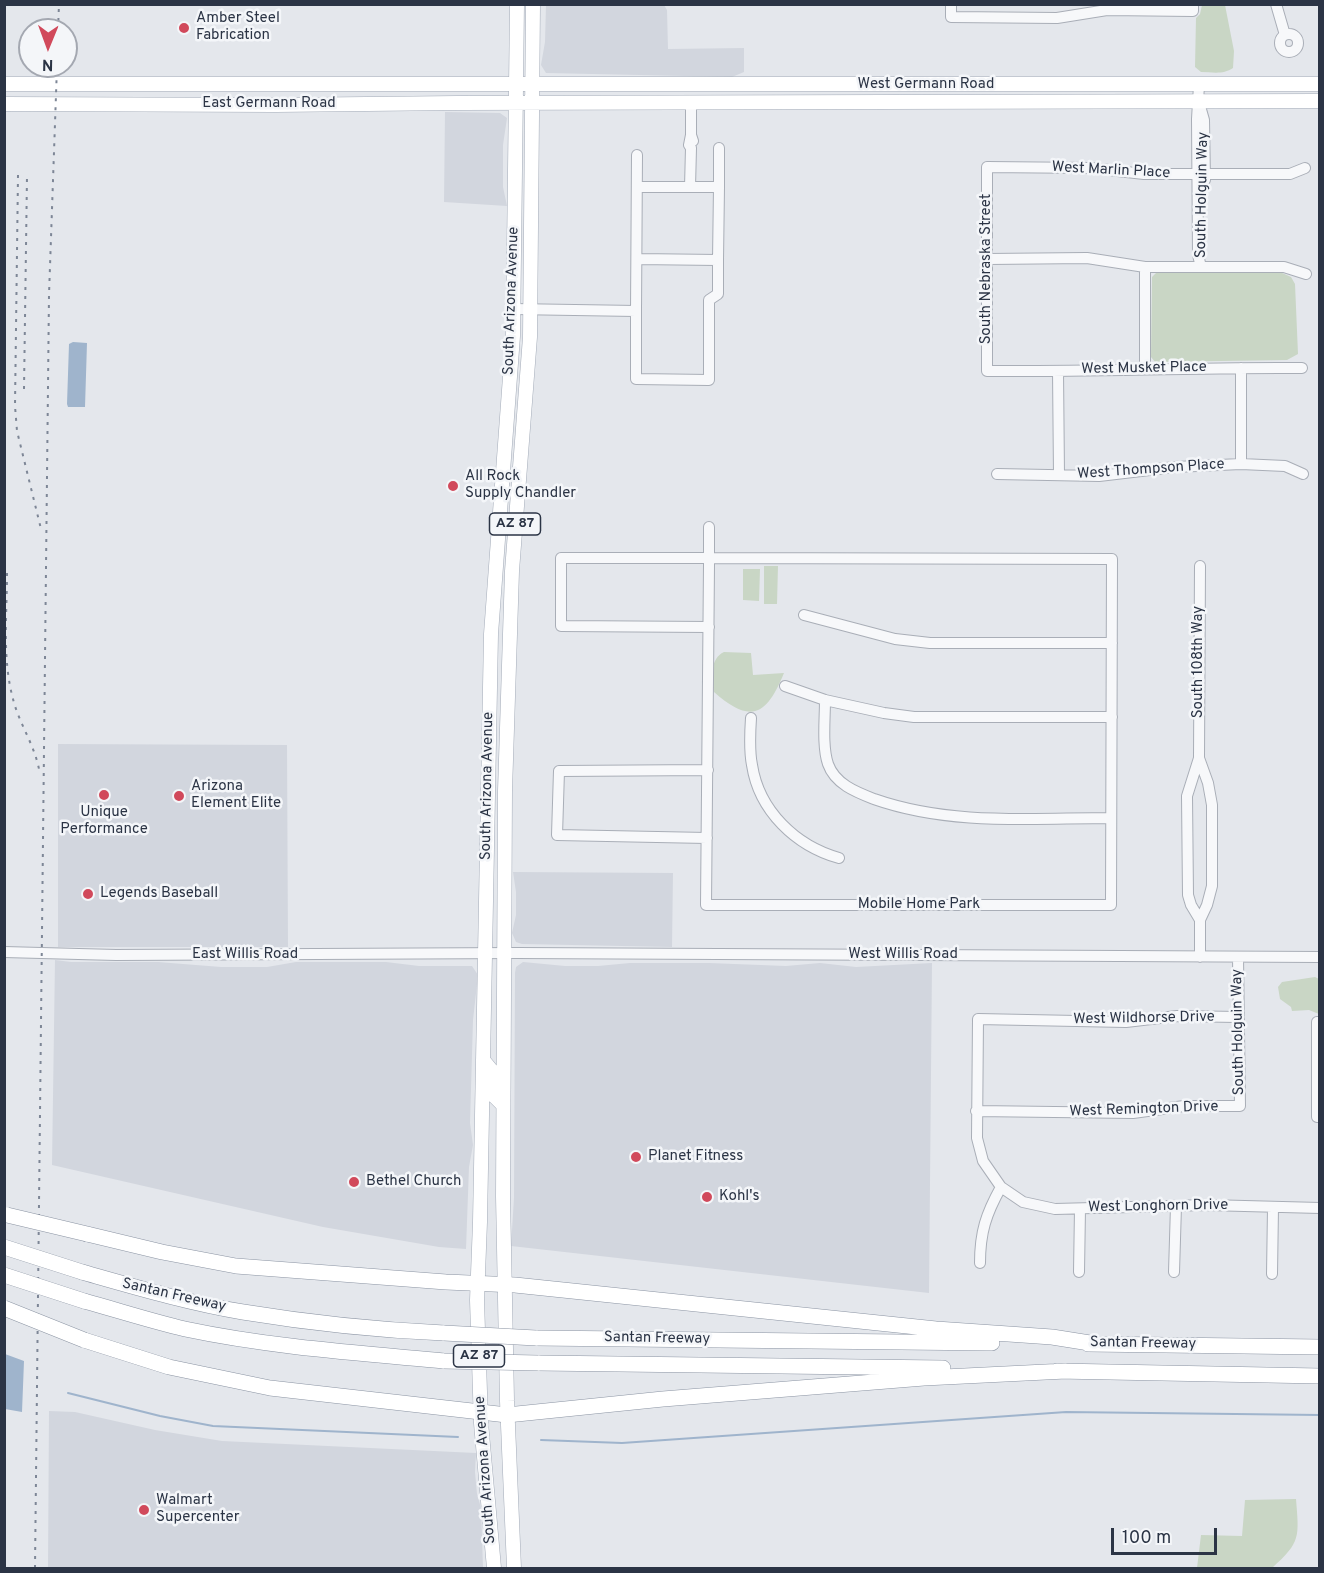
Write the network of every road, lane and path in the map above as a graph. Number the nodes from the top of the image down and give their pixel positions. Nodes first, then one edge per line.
1 (517, 4) edge
2 (534, 4) edge
3 (951, 4) edge
4 (1276, 4) edge
5 (1193, 8) edge
6 (1285, 35) dead end
7 (516, 83) junction
8 (4, 84) edge
9 (138, 84) junction
10 (235, 84) junction
11 (275, 84) junction
12 (533, 84) junction
13 (737, 84) junction
14 (1320, 84) edge
15 (1199, 85) junction
16 (1320, 101) edge
17 (737, 102) junction
18 (1199, 102) junction
19 (516, 103) junction
20 (691, 103) junction
21 (4, 104) edge
22 (534, 104) junction
23 (139, 105) junction
24 (236, 105) junction
25 (276, 105) junction
26 (719, 148) dead end
27 (637, 155) dead end
28 (987, 167) joint
29 (1305, 168) dead end
30 (1201, 174) junction
31 (637, 187) junction
32 (690, 187) junction
33 (719, 187) junction
34 (637, 259) junction
35 (988, 259) junction
36 (718, 260) junction
37 (1145, 267) junction
38 (1201, 267) junction
39 (1306, 274) dead end
40 (513, 309) junction
41 (530, 309) junction
42 (636, 311) junction
43 (1145, 368) junction
44 (1241, 368) junction
45 (1302, 368) dead end
46 (987, 371) joint
47 (1058, 371) junction
48 (1241, 464) junction
49 (997, 474) dead end
50 (1303, 474) dead end
51 (1059, 475) junction
52 (709, 527) dead end
53 (710, 558) junction
54 (1200, 566) dead end
55 (804, 615) dead end
56 (709, 627) junction
57 (1112, 643) junction
58 (785, 686) dead end
59 (825, 700) junction
60 (1112, 717) junction
61 (751, 718) dead end
62 (1199, 758) junction
63 (708, 770) junction
64 (1111, 818) junction
65 (707, 838) junction
66 (839, 858) dead end
67 (1200, 920) junction
68 (4, 952) edge
69 (486, 953) junction
70 (504, 953) junction
71 (1200, 957) junction
72 (1238, 957) junction
73 (1320, 957) edge
74 (1238, 1017) junction
75 (1318, 1022) edge
76 (483, 1060) junction
77 (503, 1105) junction
78 (1240, 1106) joint
79 (976, 1111) junction
80 (1318, 1117) edge
81 (1001, 1187) junction
82 (1176, 1206) junction
83 (1273, 1208) junction
84 (1320, 1208) edge
85 (1080, 1209) junction
86 (6, 1214) edge
87 (4, 1247) edge
88 (980, 1263) dead end
89 (1079, 1272) dead end
90 (1174, 1272) dead end
91 (1272, 1274) dead end
92 (4, 1275) edge
93 (478, 1284) junction
94 (505, 1285) junction
95 (4, 1308) edge
96 (1096, 1344) junction
97 (1320, 1347) edge
98 (1066, 1371) junction
99 (1320, 1376) edge
100 (481, 1412) junction
101 (507, 1415) junction
102 (494, 1569) edge
103 (514, 1569) edge

1 - 7 main road, South Arizona Avenue / AZ 87
2 - 12 main road, South Arizona Avenue / AZ 87
3 - 5 street
4 - 6 street
7 - 11 main road, East Germann Road
7 - 12 main road, East Germann Road
7 - 19 main road, South Arizona Avenue / AZ 87
8 - 9 main road, East Germann Road
9 - 10 main road, East Germann Road
9 - 23 main road
10 - 11 main road, East Germann Road
10 - 24 main road
11 - 25 main road
12 - 13 main road, West Germann Road
12 - 22 main road, South Arizona Avenue / AZ 87
13 - 15 main road, West Germann Road
13 - 17 main road
14 - 15 main road, West Germann Road
15 - 18 street, South Holguin Way
16 - 18 main road, West Germann Road
17 - 18 main road, West Germann Road
17 - 20 main road, West Germann Road
18 - 30 street, South Holguin Way
19 - 22 main road, East Germann Road
19 - 25 main road, East Germann Road
19 - 40 main road, South Arizona Avenue / AZ 87
20 - 22 main road, West Germann Road
20 - 32 street
21 - 23 main road, East Germann Road
22 - 41 main road, South Arizona Avenue / AZ 87
23 - 24 main road, East Germann Road
24 - 25 main road, East Germann Road
26 - 33 street
27 - 31 street
28 - 30 street, West Marlin Place
28 - 35 street, South Nebraska Street
29 - 30 street, West Marlin Place
30 - 38 street, South Holguin Way
31 - 32 street
31 - 34 street
32 - 33 street
33 - 36 street
34 - 36 street
34 - 42 street
35 - 37 street
35 - 46 street, South Nebraska Street
36 - 42 street
37 - 38 street
37 - 43 street
38 - 39 street
40 - 41 street
40 - 69 main road, South Arizona Avenue / AZ 87
41 - 42 street
41 - 70 main road, South Arizona Avenue / AZ 87
43 - 44 street, West Musket Place
43 - 47 street, West Musket Place
44 - 45 street, West Musket Place
44 - 48 street
46 - 47 street, West Musket Place
47 - 51 street
48 - 50 street, West Thompson Place
48 - 51 street, West Thompson Place
49 - 51 street, West Thompson Place
52 - 53 street, Mobile Home Park
53 - 56 street, Mobile Home Park
53 - 56 street, Mobile Home Park
53 - 57 street, Mobile Home Park
54 - 62 street, South 108th Way
55 - 57 street
56 - 63 street, Mobile Home Park
57 - 60 street, Mobile Home Park
58 - 59 street
59 - 60 street
59 - 64 street
60 - 64 street, Mobile Home Park
61 - 66 street
62 - 67 street, South 108th Way
62 - 67 street, South 108th Way
63 - 65 street, Mobile Home Park
63 - 65 street
64 - 65 street, Mobile Home Park
67 - 71 street, South 108th Way
68 - 69 street, East Willis Road
69 - 70 street, West Willis Road
69 - 76 main road, South Arizona Avenue / AZ 87
70 - 71 street, West Willis Road
70 - 77 main road, South Arizona Avenue / AZ 87
71 - 72 street, West Willis Road
72 - 73 street, West Willis Road
72 - 74 street, South Holguin Way
74 - 78 street, South Holguin Way
74 - 79 street, West Wildhorse Drive
75 - 80 street
76 - 77 main road
76 - 93 main road, South Arizona Avenue / AZ 87
77 - 94 main road, South Arizona Avenue / AZ 87
78 - 79 street, West Remington Drive
79 - 81 street
81 - 85 street, West Longhorn Drive
81 - 88 street
82 - 83 street, West Longhorn Drive
82 - 85 street, West Longhorn Drive
82 - 90 street
83 - 84 street, West Longhorn Drive
83 - 91 street
85 - 89 street
86 - 93 highway, bridge
87 - 96 highway, Santan Freeway, bridge
92 - 98 highway, Santan Freeway, bridge
93 - 94 highway
93 - 100 main road, South Arizona Avenue / AZ 87
94 - 96 highway
94 - 101 main road, South Arizona Avenue / AZ 87
95 - 100 highway, bridge
96 - 97 highway, Santan Freeway
98 - 99 highway, Santan Freeway
98 - 101 highway
100 - 101 highway
100 - 102 main road, South Arizona Avenue / AZ 87
101 - 103 main road, South Arizona Avenue / AZ 87

